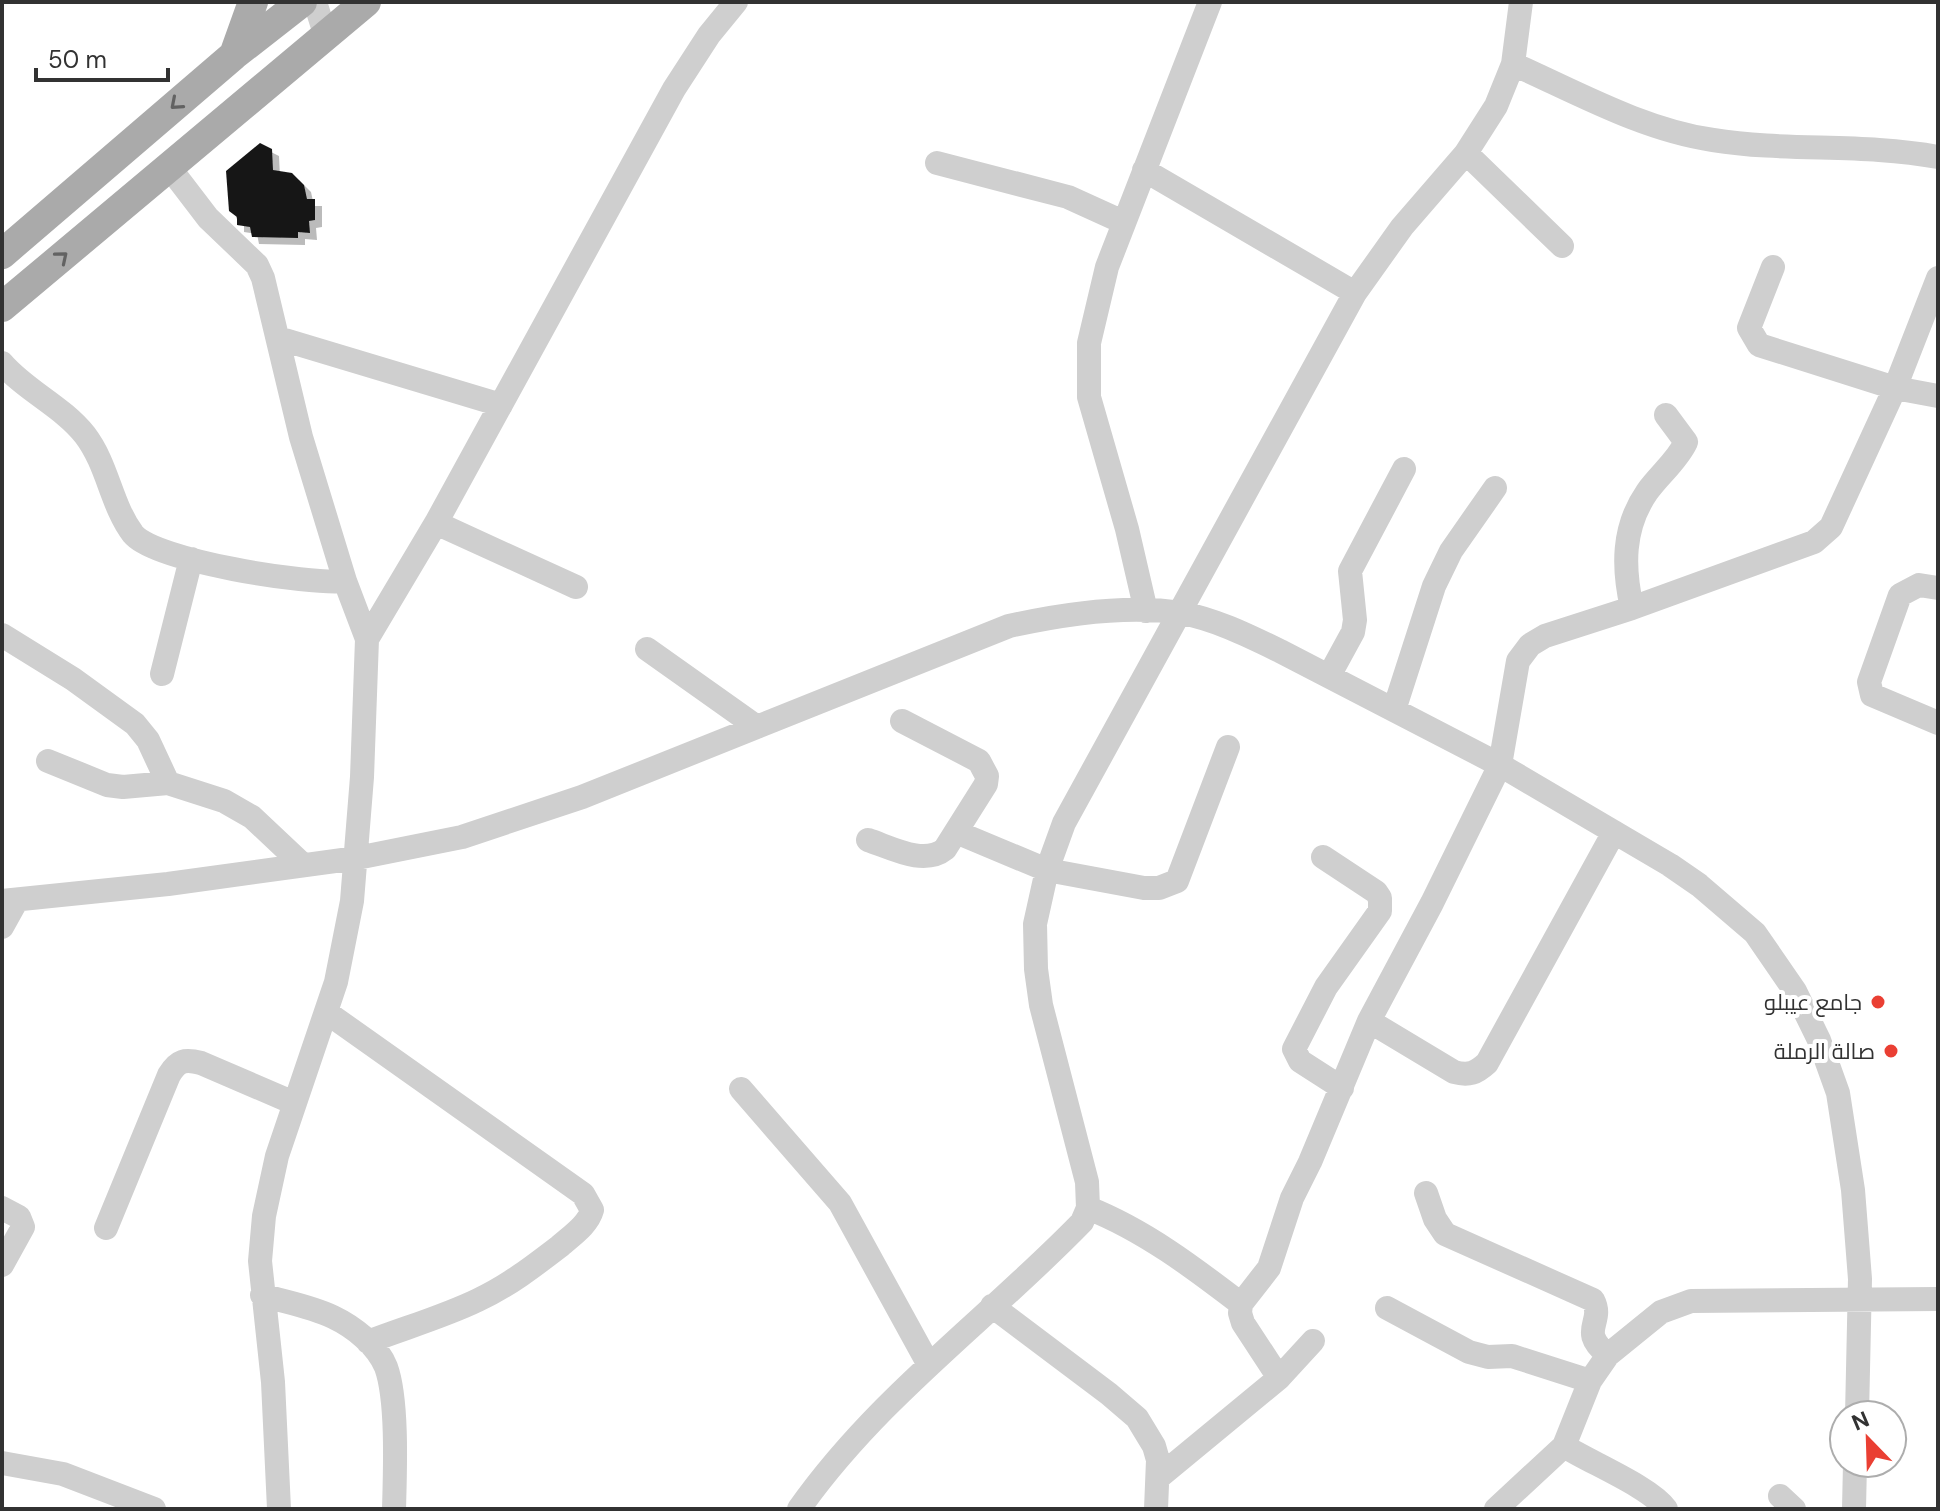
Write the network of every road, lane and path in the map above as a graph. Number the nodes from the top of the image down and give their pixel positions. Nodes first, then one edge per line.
1 (302, 2) edge
2 (315, 2) edge
3 (736, 2) edge
4 (1210, 2) edge
5 (1521, 2) edge
6 (252, 3) edge
7 (353, 7) edge
8 (326, 37) junction
9 (234, 55) junction
10 (1513, 64) junction
11 (1466, 153) junction
12 (1938, 157) edge
13 (937, 163) dead end
14 (169, 167) junction
15 (1144, 170) junction
16 (1123, 222) junction
17 (1562, 246) dead end
18 (2, 254) edge
19 (1773, 267) dead end
20 (1938, 278) edge
21 (1355, 293) junction
22 (2, 307) edge
23 (278, 338) junction
24 (2, 363) edge
25 (1895, 388) junction
26 (1938, 396) edge
27 (501, 405) junction
28 (1666, 415) dead end
29 (1404, 469) dead end
30 (1495, 488) dead end
31 (436, 523) junction
32 (191, 559) junction
33 (345, 581) junction
34 (576, 587) dead end
35 (1938, 588) edge
36 (1632, 608) junction
37 (1146, 611) junction
38 (1181, 613) junction
39 (2, 635) edge
40 (367, 639) junction
41 (647, 649) dead end
42 (162, 674) dead end
43 (1329, 676) junction
44 (1394, 710) junction
45 (902, 721) dead end
46 (1938, 723) edge
47 (757, 727) junction
48 (1228, 747) dead end
49 (48, 761) dead end
50 (1500, 765) junction
51 (168, 783) junction
52 (956, 832) junction
53 (1614, 832) junction
54 (868, 840) dead end
55 (1323, 857) dead end
56 (357, 858) junction
57 (303, 865) junction
58 (1047, 870) junction
59 (9, 901) edge
60 (2, 927) edge
61 (326, 1012) junction
62 (1369, 1021) junction
63 (1342, 1088) junction
64 (741, 1089) dead end
65 (294, 1103) junction
66 (1426, 1193) dead end
67 (2, 1208) edge
68 (1088, 1208) junction
69 (106, 1228) dead end
70 (2, 1265) edge
71 (262, 1295) junction
72 (1860, 1299) junction
73 (1938, 1299) edge
74 (1241, 1304) junction
75 (992, 1306) junction
76 (1387, 1308) dead end
77 (1313, 1341) dead end
78 (368, 1342) junction
79 (1608, 1355) junction
80 (929, 1365) junction
81 (1279, 1378) junction
82 (1590, 1381) junction
83 (1857, 1399) edge
84 (1564, 1446) junction
85 (2, 1463) edge
86 (1159, 1477) junction
87 (1855, 1479) edge
88 (809, 1506) edge
89 (154, 1509) edge
90 (279, 1509) edge
91 (394, 1509) edge
92 (1156, 1509) edge
93 (1496, 1509) edge
94 (1666, 1509) edge
95 (1854, 1509) edge

1 - 9 main road
2 - 8 street
3 - 27 street
4 - 15 street
5 - 10 street
6 - 9 main road
7 - 8 main road
8 - 14 main road
9 -> 18 main road
10 - 11 street
10 - 12 street
11 - 17 street
11 - 21 street
13 - 16 street
22 -> 14 main road
14 - 23 street
15 - 16 street
15 - 21 street
16 - 37 street
19 - 25 street
20 - 25 street
21 - 38 street
23 - 27 street
23 - 33 street
24 - 32 street
25 - 26 street
25 - 36 street
27 - 31 street
28 - 36 street
29 - 43 street
30 - 44 street
31 - 34 street
31 - 40 street
32 - 33 street
32 - 42 street
33 - 40 street
35 - 46 street
36 - 50 street
37 - 38 street
37 - 47 street
38 - 43 street
38 - 58 street
39 - 51 street
40 - 56 street
41 - 47 street
43 - 44 street
44 - 50 street
45 - 52 street
47 - 56 street
48 - 58 street
49 - 51 street
50 - 53 street
50 - 62 street
51 - 57 street
52 - 54 street
52 - 58 street
53 - 62 street
53 - 72 street
55 - 63 street
56 - 57 street
56 - 61 street
57 - 59 street
58 - 68 street
59 - 60 street
61 - 65 street
61 - 78 street
62 - 63 street
63 - 74 street
64 - 80 street
65 - 69 street
65 - 71 street
66 - 79 street
67 - 70 street
68 - 74 street
68 - 75 street
71 - 78 street
71 - 90 street
72 - 73 street
72 - 79 street
72 - 83 street
74 - 81 street
75 - 80 street
75 - 86 street
76 - 82 street
77 - 81 street
78 - 91 street
79 - 82 street
80 - 88 street
81 - 86 street
82 - 84 street
84 - 93 street
84 - 94 street
85 - 89 street
86 - 92 street
87 - 95 street

